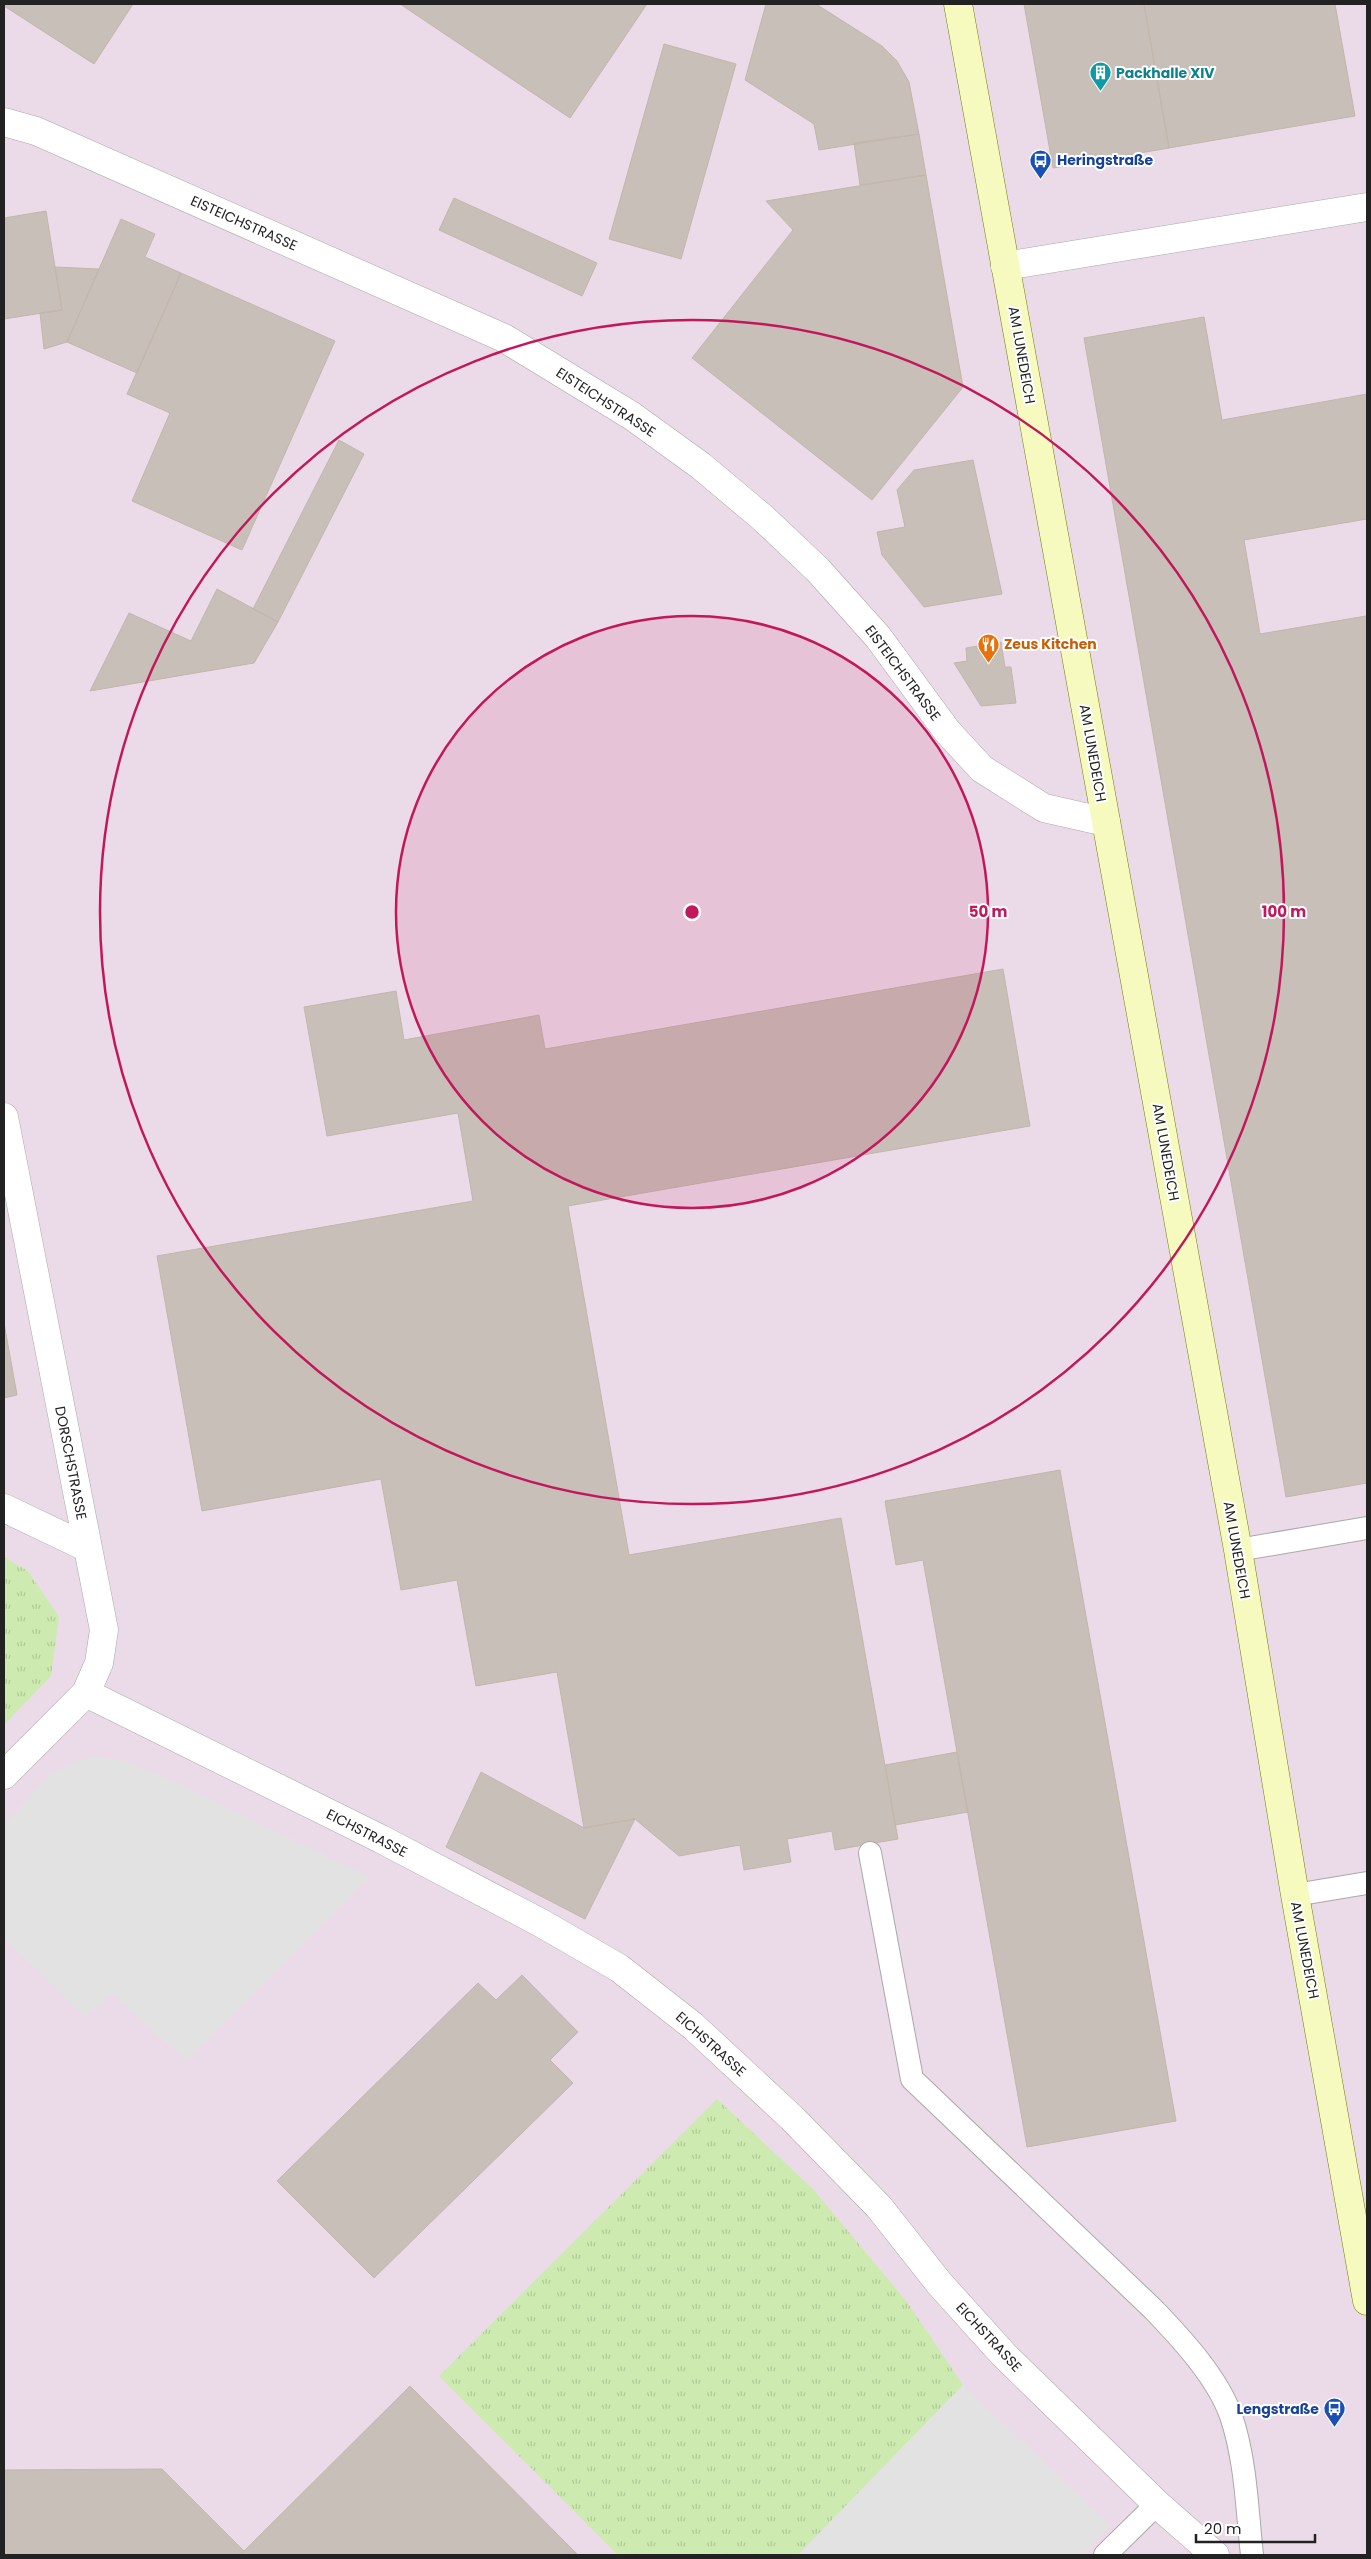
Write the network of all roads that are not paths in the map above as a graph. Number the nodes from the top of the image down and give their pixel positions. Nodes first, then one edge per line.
1 (958, 4) edge
2 (4, 122) edge
3 (1367, 207) edge
4 (1005, 266) junction
5 (1106, 822) junction
6 (4, 1117) edge
7 (4, 1508) edge
8 (1367, 1528) edge
9 (88, 1548) junction
10 (1238, 1550) junction
11 (86, 1693) junction
12 (4, 1775) edge
13 (870, 1853) dead end
14 (1367, 1883) edge
15 (1295, 1896) junction
16 (1362, 2244) edge
17 (1367, 2301) edge
18 (1157, 2504) junction
19 (1105, 2555) edge
20 (1215, 2555) edge
21 (1252, 2555) edge

1 - 4 street, AM LUNEDEICH
2 - 5 street, EISTEICHSTRASSE
3 - 4 street
4 - 5 street, AM LUNEDEICH
5 - 10 street, AM LUNEDEICH
6 - 9 street, DORSCHSTRASSE
7 - 9 street
8 - 10 lane
9 - 11 street, DORSCHSTRASSE
10 - 15 street, AM LUNEDEICH
11 - 12 street, DORSCHSTRASSE
11 - 18 street, EICHSTRASSE
13 - 21 lane
14 - 15 lane
15 - 16 street, AM LUNEDEICH
16 - 17 street, AM LUNEDEICH
18 - 19 lane
18 - 20 street, EICHSTRASSE

